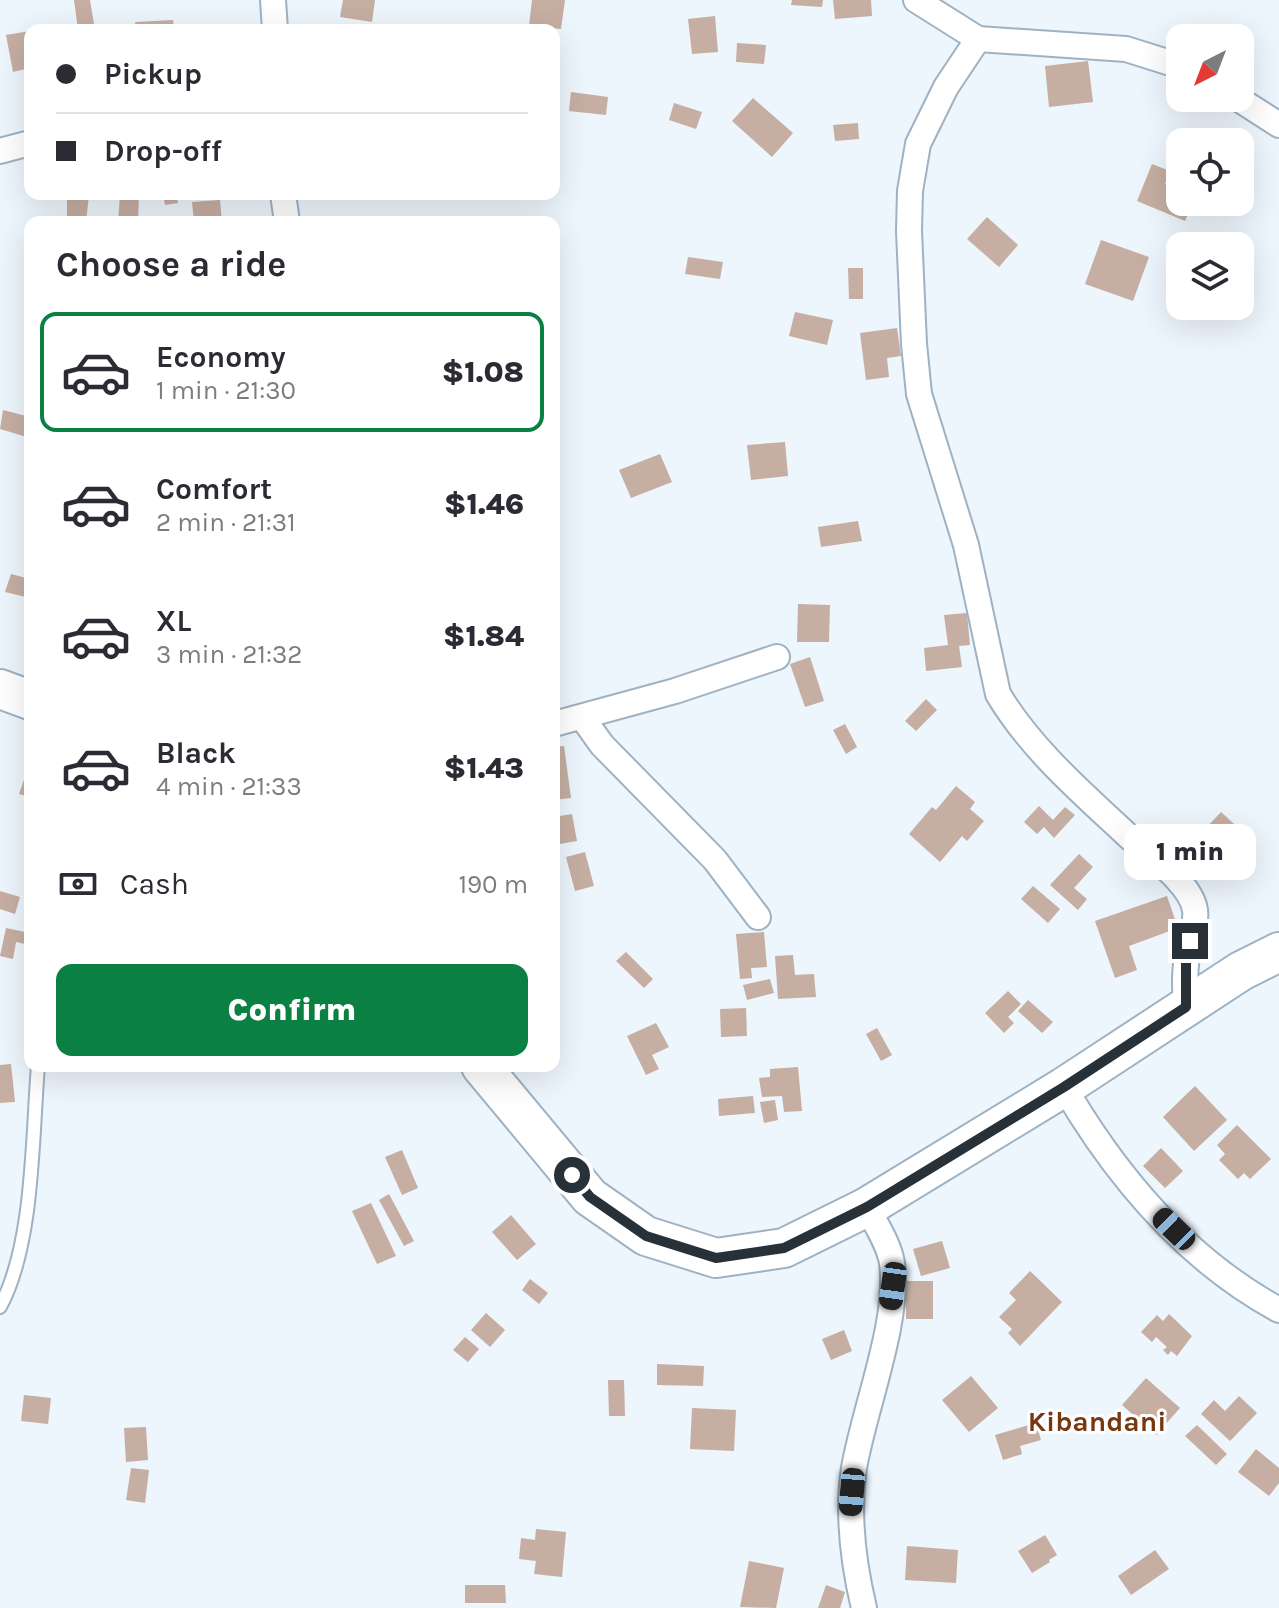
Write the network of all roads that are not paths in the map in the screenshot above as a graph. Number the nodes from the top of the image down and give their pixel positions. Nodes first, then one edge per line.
1 (273, 0) edge
2 (916, 0) edge
3 (275, 24) edge
4 (978, 39) junction
5 (1166, 62) edge
6 (1254, 109) edge
7 (1279, 125) edge
8 (24, 145) edge
9 (0, 151) edge
10 (777, 657) dead end
11 (0, 689) edge
12 (24, 698) edge
13 (582, 717) junction
14 (560, 722) edge
15 (758, 917) dead end
16 (1279, 952) edge
17 (1186, 1007) junction
18 (38, 1072) edge
19 (486, 1072) edge
20 (1064, 1087) junction
21 (867, 1207) junction
22 (0, 1307) edge
23 (1279, 1310) edge
24 (863, 1606) edge

1 - 3 street
2 - 4 street
4 - 5 street
4 - 17 street
6 - 7 street
8 - 9 street
10 - 13 street
11 - 12 main road
13 - 14 street
13 - 15 street
16 - 17 main road
17 - 20 main road
18 - 22 lane
19 - 21 main road
20 - 21 main road
20 - 23 street
21 - 24 street

